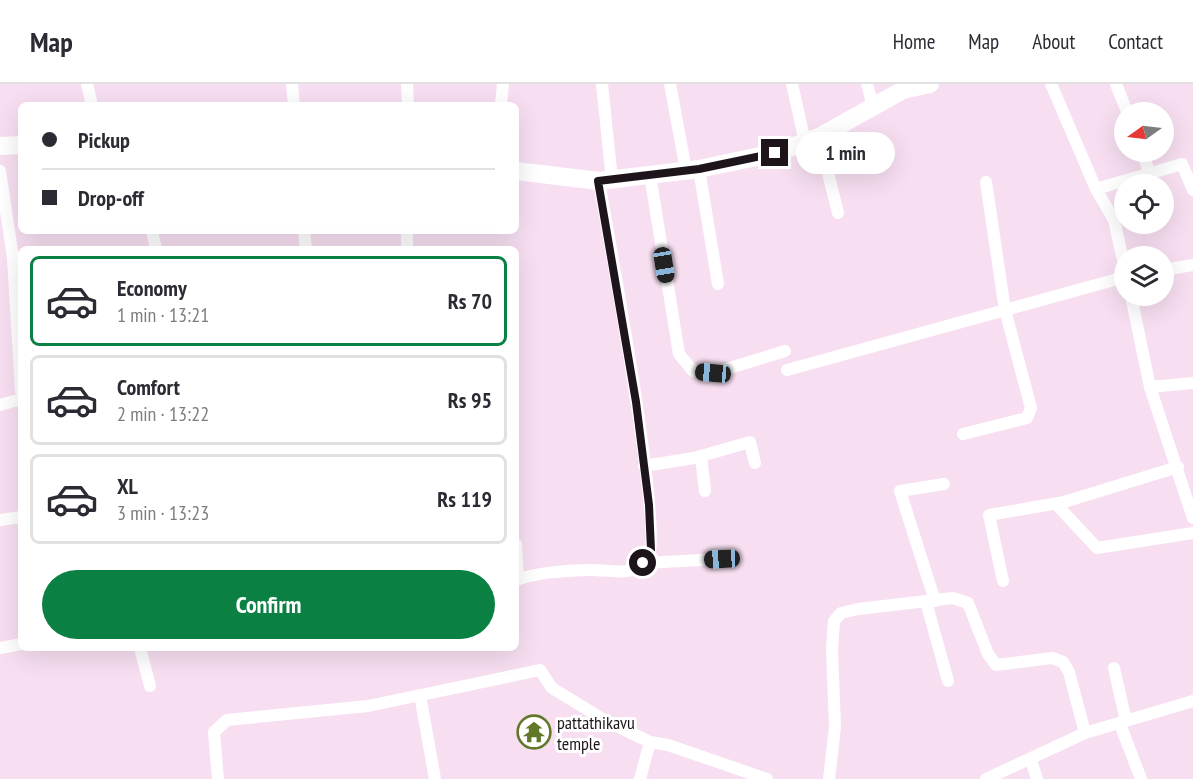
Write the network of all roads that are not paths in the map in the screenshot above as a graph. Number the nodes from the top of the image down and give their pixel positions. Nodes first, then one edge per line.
1 (87, 84) edge
2 (292, 84) edge
3 (407, 84) edge
4 (503, 84) edge
5 (602, 84) edge
6 (670, 84) edge
7 (792, 84) edge
8 (867, 84) edge
9 (930, 84) edge
10 (1051, 84) edge
11 (1116, 84) edge
12 (91, 102) edge
13 (294, 102) edge
14 (408, 102) edge
15 (501, 102) edge
16 (1123, 102) edge
17 (873, 106) junction
18 (812, 140) junction
19 (18, 145) edge
20 (0, 146) edge
21 (1146, 162) edge
22 (693, 170) junction
23 (0, 171) edge
24 (519, 171) edge
25 (1150, 174) joint
26 (650, 175) junction
27 (605, 180) junction
28 (986, 182) dead end
29 (1114, 184) edge
30 (1096, 189) junction
31 (1193, 190) edge
32 (838, 213) dead end
33 (1120, 246) edge
34 (1193, 265) edge
35 (1174, 268) edge
36 (17, 274) edge
37 (1114, 281) edge
38 (718, 284) dead end
39 (18, 303) edge
40 (1133, 306) edge
41 (1005, 310) junction
42 (784, 351) dead end
43 (787, 370) dead end
44 (1193, 383) edge
45 (1150, 387) junction
46 (18, 400) edge
47 (0, 405) edge
48 (963, 434) dead end
49 (700, 456) junction
50 (756, 463) dead end
51 (644, 466) junction
52 (1178, 467) junction
53 (944, 484) dead end
54 (705, 491) dead end
55 (1056, 504) junction
56 (18, 517) edge
57 (1193, 518) edge
58 (0, 520) edge
59 (1193, 533) edge
60 (722, 559) dead end
61 (643, 563) junction
62 (519, 578) edge
63 (1003, 581) dead end
64 (931, 601) junction
65 (18, 645) edge
66 (0, 648) edge
67 (141, 651) edge
68 (1114, 668) dead end
69 (948, 681) dead end
70 (150, 686) dead end
71 (420, 695) junction
72 (1193, 701) edge
73 (1123, 722) junction
74 (1085, 733) junction
75 (650, 742) junction
76 (1031, 760) junction
77 (734, 774) edge
78 (218, 779) edge
79 (435, 779) edge
80 (640, 779) edge
81 (767, 779) edge
82 (829, 779) edge
83 (986, 779) edge
84 (1037, 779) edge
85 (1141, 779) edge

1 - 12 street
2 - 13 street
3 - 14 street
4 - 15 street
5 - 27 street
6 - 22 street
7 - 18 street
8 - 17 street
9 - 17 street
10 - 30 street
11 - 16 street
17 - 18 street
18 - 22 street
18 - 32 street
19 - 20 street
21 - 25 street
22 - 26 street
22 - 38 street
23 - 36 street
24 - 27 street
25 - 31 street
26 - 27 street
26 - 42 street
27 - 51 street
28 - 41 street
29 - 30 street
30 - 33 street
34 - 35 street
36 - 39 street
37 - 41 street
40 - 45 street
41 - 43 street
41 - 48 street
44 - 45 street
45 - 52 street
46 - 47 street
49 - 50 street
49 - 51 street
49 - 54 street
51 - 61 street
52 - 55 street
52 - 57 street
53 - 64 street
55 - 59 street
55 - 63 street
56 - 58 street
60 - 61 street
61 - 62 street
64 - 69 street
64 - 74 street
64 - 82 street
65 - 66 street
67 - 70 street
68 - 73 street
71 - 75 street
71 - 78 street
71 - 79 street
72 - 73 street
73 - 74 street
73 - 85 street
74 - 76 street
75 - 77 street
75 - 80 street
76 - 83 street
76 - 84 street
77 - 81 street

